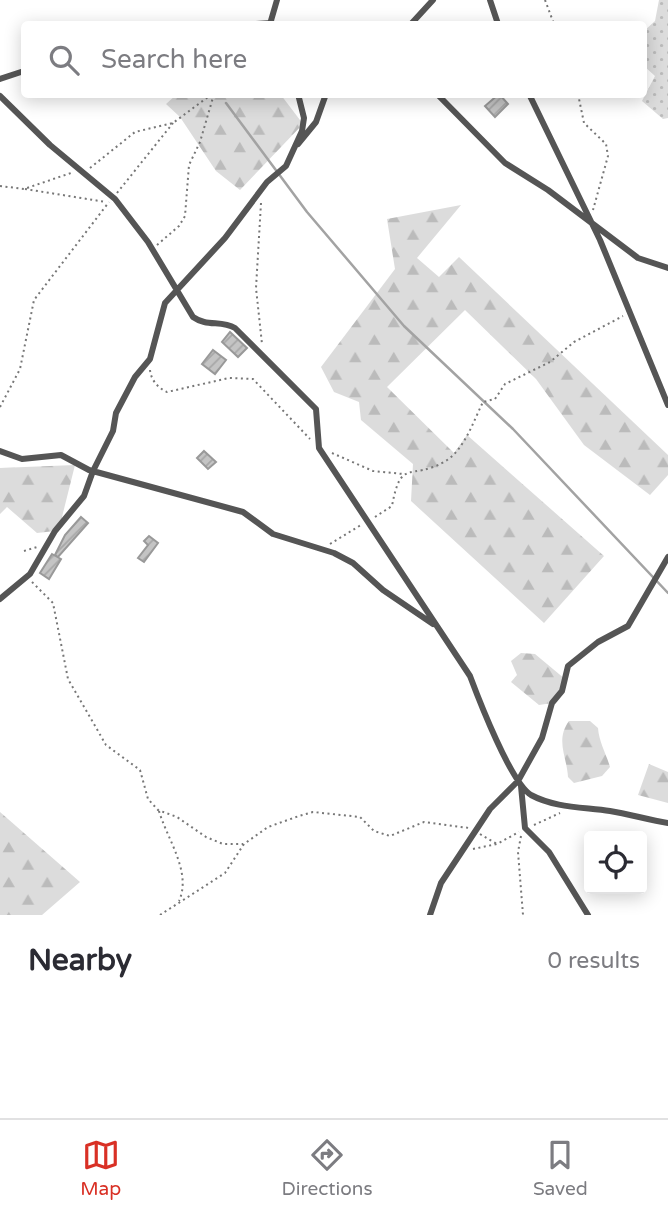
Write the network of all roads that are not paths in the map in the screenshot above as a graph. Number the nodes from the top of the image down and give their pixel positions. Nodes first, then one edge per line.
1 (277, 0) edge
2 (433, 0) edge
3 (489, 0) edge
4 (273, 21) edge
5 (414, 21) edge
6 (497, 21) edge
7 (21, 72) edge
8 (0, 79) edge
9 (0, 96) edge
10 (299, 98) edge
11 (325, 98) edge
12 (441, 98) edge
13 (531, 98) edge
14 (296, 145) junction
15 (588, 219) junction
16 (668, 268) edge
17 (176, 291) junction
18 (668, 405) edge
19 (0, 451) edge
20 (93, 471) junction
21 (668, 557) edge
22 (0, 599) edge
23 (436, 625) junction
24 (519, 784) junction
25 (668, 823) edge
26 (430, 915) edge
27 (588, 915) edge

1 - 4 street
2 - 5 street
3 - 6 street
7 - 8 street
9 - 17 street
10 - 14 street
11 - 14 street
12 - 15 street
13 - 15 street
14 - 17 street
15 - 16 street
15 - 18 street
17 - 20 street
17 - 23 street
19 - 20 street
20 - 22 street
20 - 23 street
21 - 24 street
23 - 24 street
24 - 25 street
24 - 26 street
24 - 27 street

